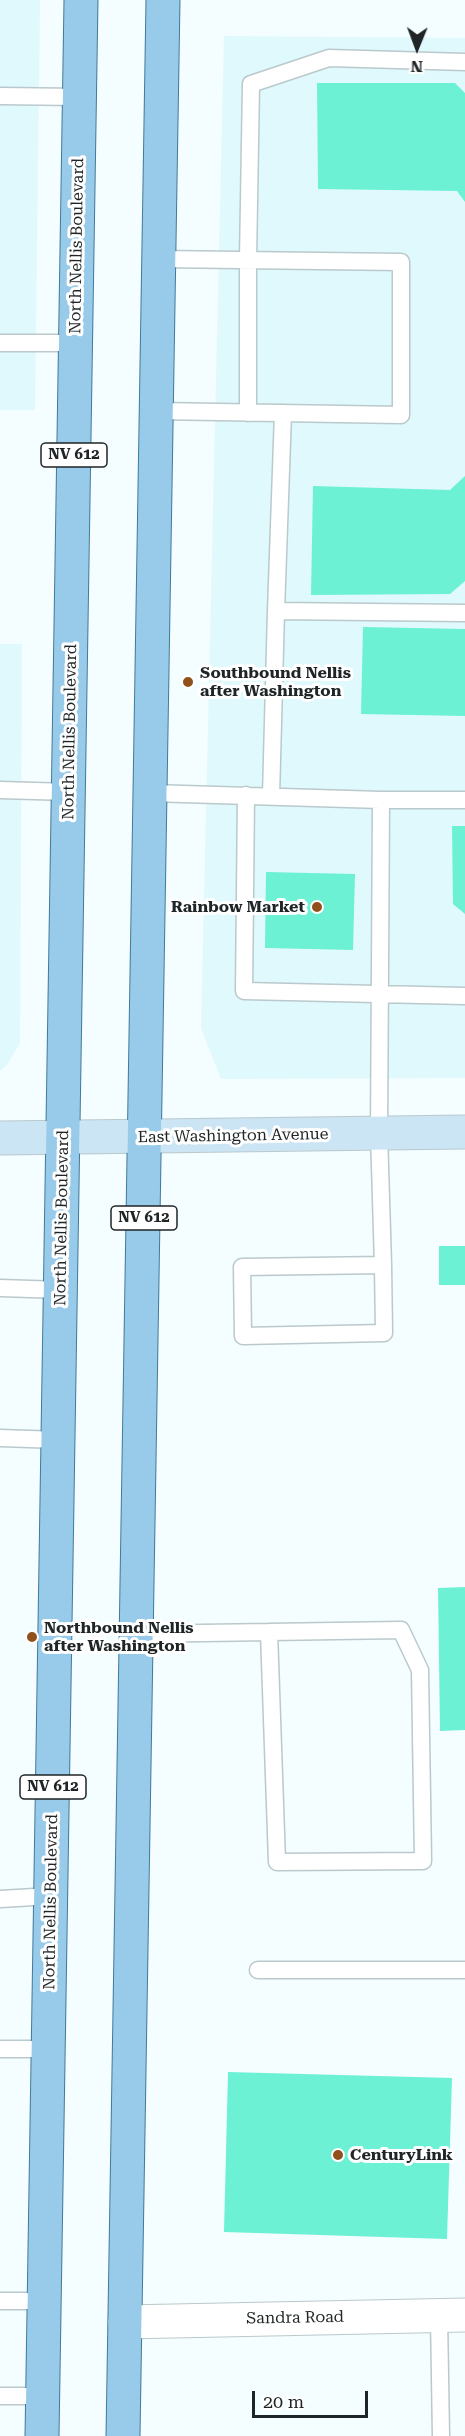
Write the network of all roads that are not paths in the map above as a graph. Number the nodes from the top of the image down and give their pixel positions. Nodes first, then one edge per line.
1 (81, 0) edge
2 (163, 0) edge
3 (465, 62) edge
4 (0, 96) edge
5 (80, 97) junction
6 (159, 259) junction
7 (248, 260) junction
8 (0, 343) edge
9 (76, 343) junction
10 (157, 411) junction
11 (248, 413) junction
12 (283, 413) junction
13 (276, 611) junction
14 (465, 613) edge
15 (0, 789) edge
16 (69, 792) junction
17 (150, 793) junction
18 (246, 795) junction
19 (271, 796) junction
20 (381, 800) junction
21 (465, 800) edge
22 (380, 994) junction
23 (465, 996) edge
24 (465, 1132) edge
25 (379, 1133) junction
26 (0, 1138) edge
27 (146, 1138) junction
28 (64, 1139) junction
29 (383, 1265) junction
30 (0, 1288) edge
31 (61, 1290) junction
32 (0, 1438) edge
33 (59, 1440) junction
34 (269, 1632) junction
35 (137, 1634) junction
36 (51, 1896) junction
37 (0, 1899) edge
38 (258, 1970) dead end
39 (465, 1970) edge
40 (0, 2049) edge
41 (49, 2049) junction
42 (0, 2301) edge
43 (44, 2301) junction
44 (452, 2315) edge
45 (125, 2322) junction
46 (0, 2396) edge
47 (42, 2396) junction
48 (42, 2436) edge
49 (123, 2436) edge
50 (441, 2436) edge

1 - 5 main road, North Nellis Boulevard / NV 612
2 - 6 main road, NV 612
3 - 7 lane
4 - 5 lane
5 - 9 main road, North Nellis Boulevard / NV 612
6 - 7 lane
6 - 10 main road, NV 612
7 - 11 lane
7 - 12 lane
8 - 9 lane
9 - 16 main road, North Nellis Boulevard / NV 612
10 - 11 lane
10 - 17 main road, NV 612
11 - 12 lane
12 - 13 lane
13 - 14 lane
13 - 19 lane
15 - 16 lane
16 - 28 main road, North Nellis Boulevard / NV 612
17 - 18 lane
17 - 27 main road, NV 612
18 - 19 lane
18 - 22 lane
19 - 20 lane
20 - 21 lane
20 - 22 lane
22 - 23 lane
22 - 25 lane
24 - 25 main road, East Washington Avenue
25 - 27 main road, East Washington Avenue
25 - 29 lane
26 - 28 main road, East Washington Avenue
27 - 28 main road, East Washington Avenue
27 - 35 main road, NV 612
28 - 31 main road, North Nellis Boulevard / NV 612
29 - 29 lane
30 - 31 lane
31 - 33 main road, North Nellis Boulevard / NV 612
32 - 33 lane
33 - 36 main road, North Nellis Boulevard / NV 612
34 - 34 lane
34 - 35 lane
35 - 45 main road, NV 612
36 - 37 lane
36 - 41 main road, North Nellis Boulevard / NV 612
38 - 39 lane
40 - 41 lane
41 - 43 main road, North Nellis Boulevard / NV 612
42 - 43 lane
43 - 47 main road, North Nellis Boulevard / NV 612
44 - 45 street, Sandra Road
44 - 50 lane
45 - 49 main road, NV 612
46 - 47 lane
47 - 48 main road, North Nellis Boulevard / NV 612

